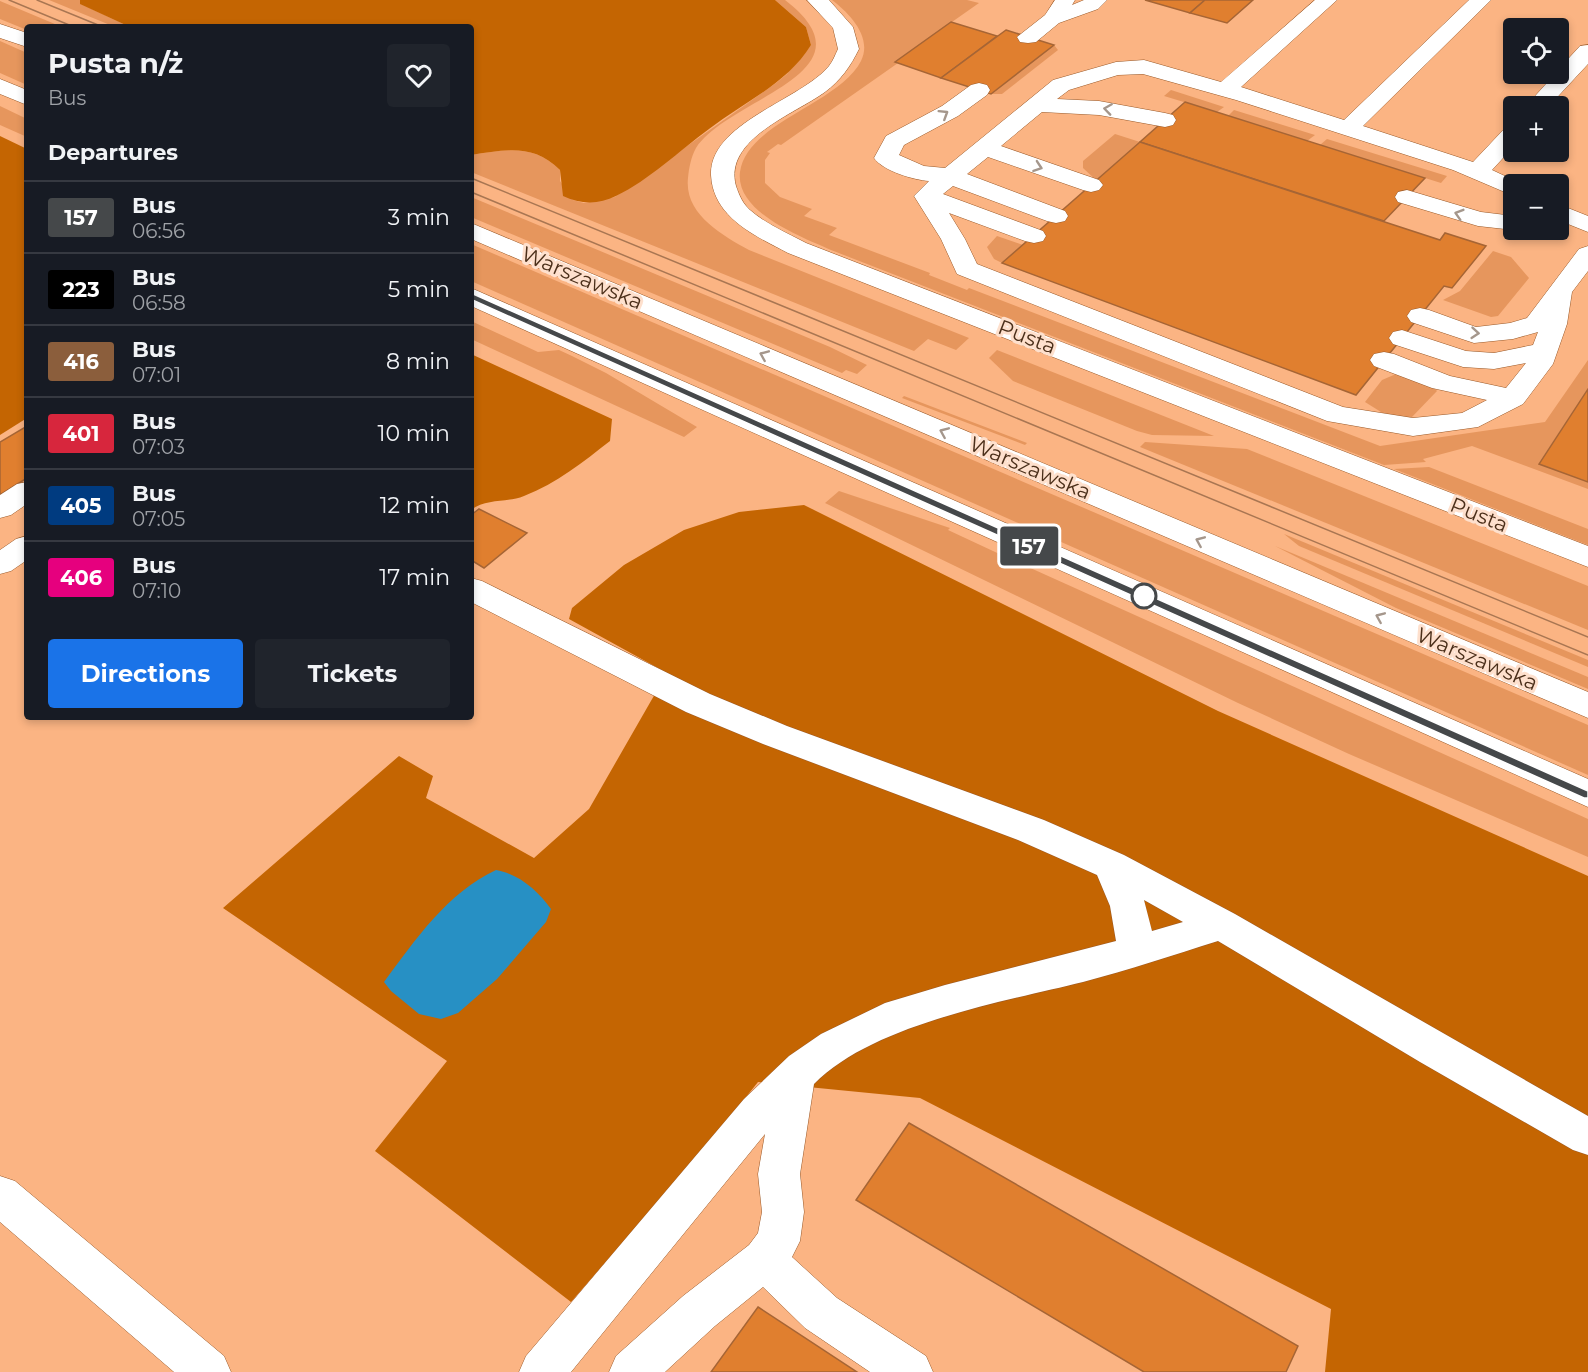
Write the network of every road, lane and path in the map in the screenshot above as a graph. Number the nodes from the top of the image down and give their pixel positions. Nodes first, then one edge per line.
1 (816, 0) edge
2 (1065, 0) edge
3 (1097, 0) edge
4 (1327, 0) edge
5 (1481, 0) edge
6 (1052, 19) junction
7 (0, 30) edge
8 (1028, 37) dead end
9 (24, 40) edge
10 (1588, 51) edge
11 (956, 82) dead end
12 (0, 86) edge
13 (979, 90) dead end
14 (1225, 90) junction
15 (1546, 96) edge
16 (24, 97) edge
17 (1038, 105) junction
18 (1165, 120) dead end
19 (1348, 128) junction
20 (894, 141) junction
21 (1503, 144) edge
22 (985, 148) junction
23 (1477, 172) junction
24 (1503, 184) edge
25 (1091, 185) dead end
26 (938, 186) junction
27 (1407, 197) dead end
28 (1569, 216) edge
29 (1503, 222) edge
30 (1046, 225) dead end
31 (1588, 225) edge
32 (1569, 229) edge
33 (474, 231) edge
34 (1588, 231) edge
35 (1588, 254) edge
36 (949, 284) junction
37 (1559, 291) junction
38 (474, 297) edge
39 (1420, 316) dead end
40 (1543, 351) junction
41 (1521, 388) junction
42 (24, 493) edge
43 (0, 508) edge
44 (24, 548) edge
45 (1588, 557) edge
46 (0, 564) edge
47 (474, 591) edge
48 (1588, 706) edge
49 (1588, 794) edge
50 (1111, 865) junction
51 (1222, 925) junction
52 (1136, 951) junction
53 (795, 1075) junction
54 (1588, 1137) edge
55 (0, 1196) edge
56 (764, 1259) junction
57 (208, 1372) edge
58 (542, 1372) edge
59 (632, 1372) edge
60 (910, 1372) edge

1 - 36 main road, Pusta
2 - 6 main road
3 - 6 main road
4 - 14 main road
5 - 19 main road
6 - 8 main road
7 - 9 main road
10 - 15 main road
11 - 20 main road
12 - 16 main road
20 -> 13 main road
14 - 17 main road
14 - 19 main road
18 -> 17 main road
17 - 22 main road
19 - 23 main road
20 - 26 main road
21 - 23 main road
22 -> 25 main road
22 - 26 main road
23 - 24 main road
26 - 30 main road
26 - 36 main road
29 -> 27 main road
28 - 31 main road
32 - 34 main road
48 -> 33 main road, Warszawska
35 - 37 main road
36 - 41 main road
36 - 45 main road, Pusta
39 -> 37 main road
37 - 40 main road
38 - 49 main road
40 - 41 main road
40 - 41 main road
42 - 43 main road
44 - 46 main road
47 - 50 main road
50 - 51 main road
50 - 52 main road
51 - 52 main road
51 - 54 main road
52 - 53 main road
53 - 56 main road
53 - 58 main road
55 - 57 main road
56 - 59 main road
56 - 60 main road

